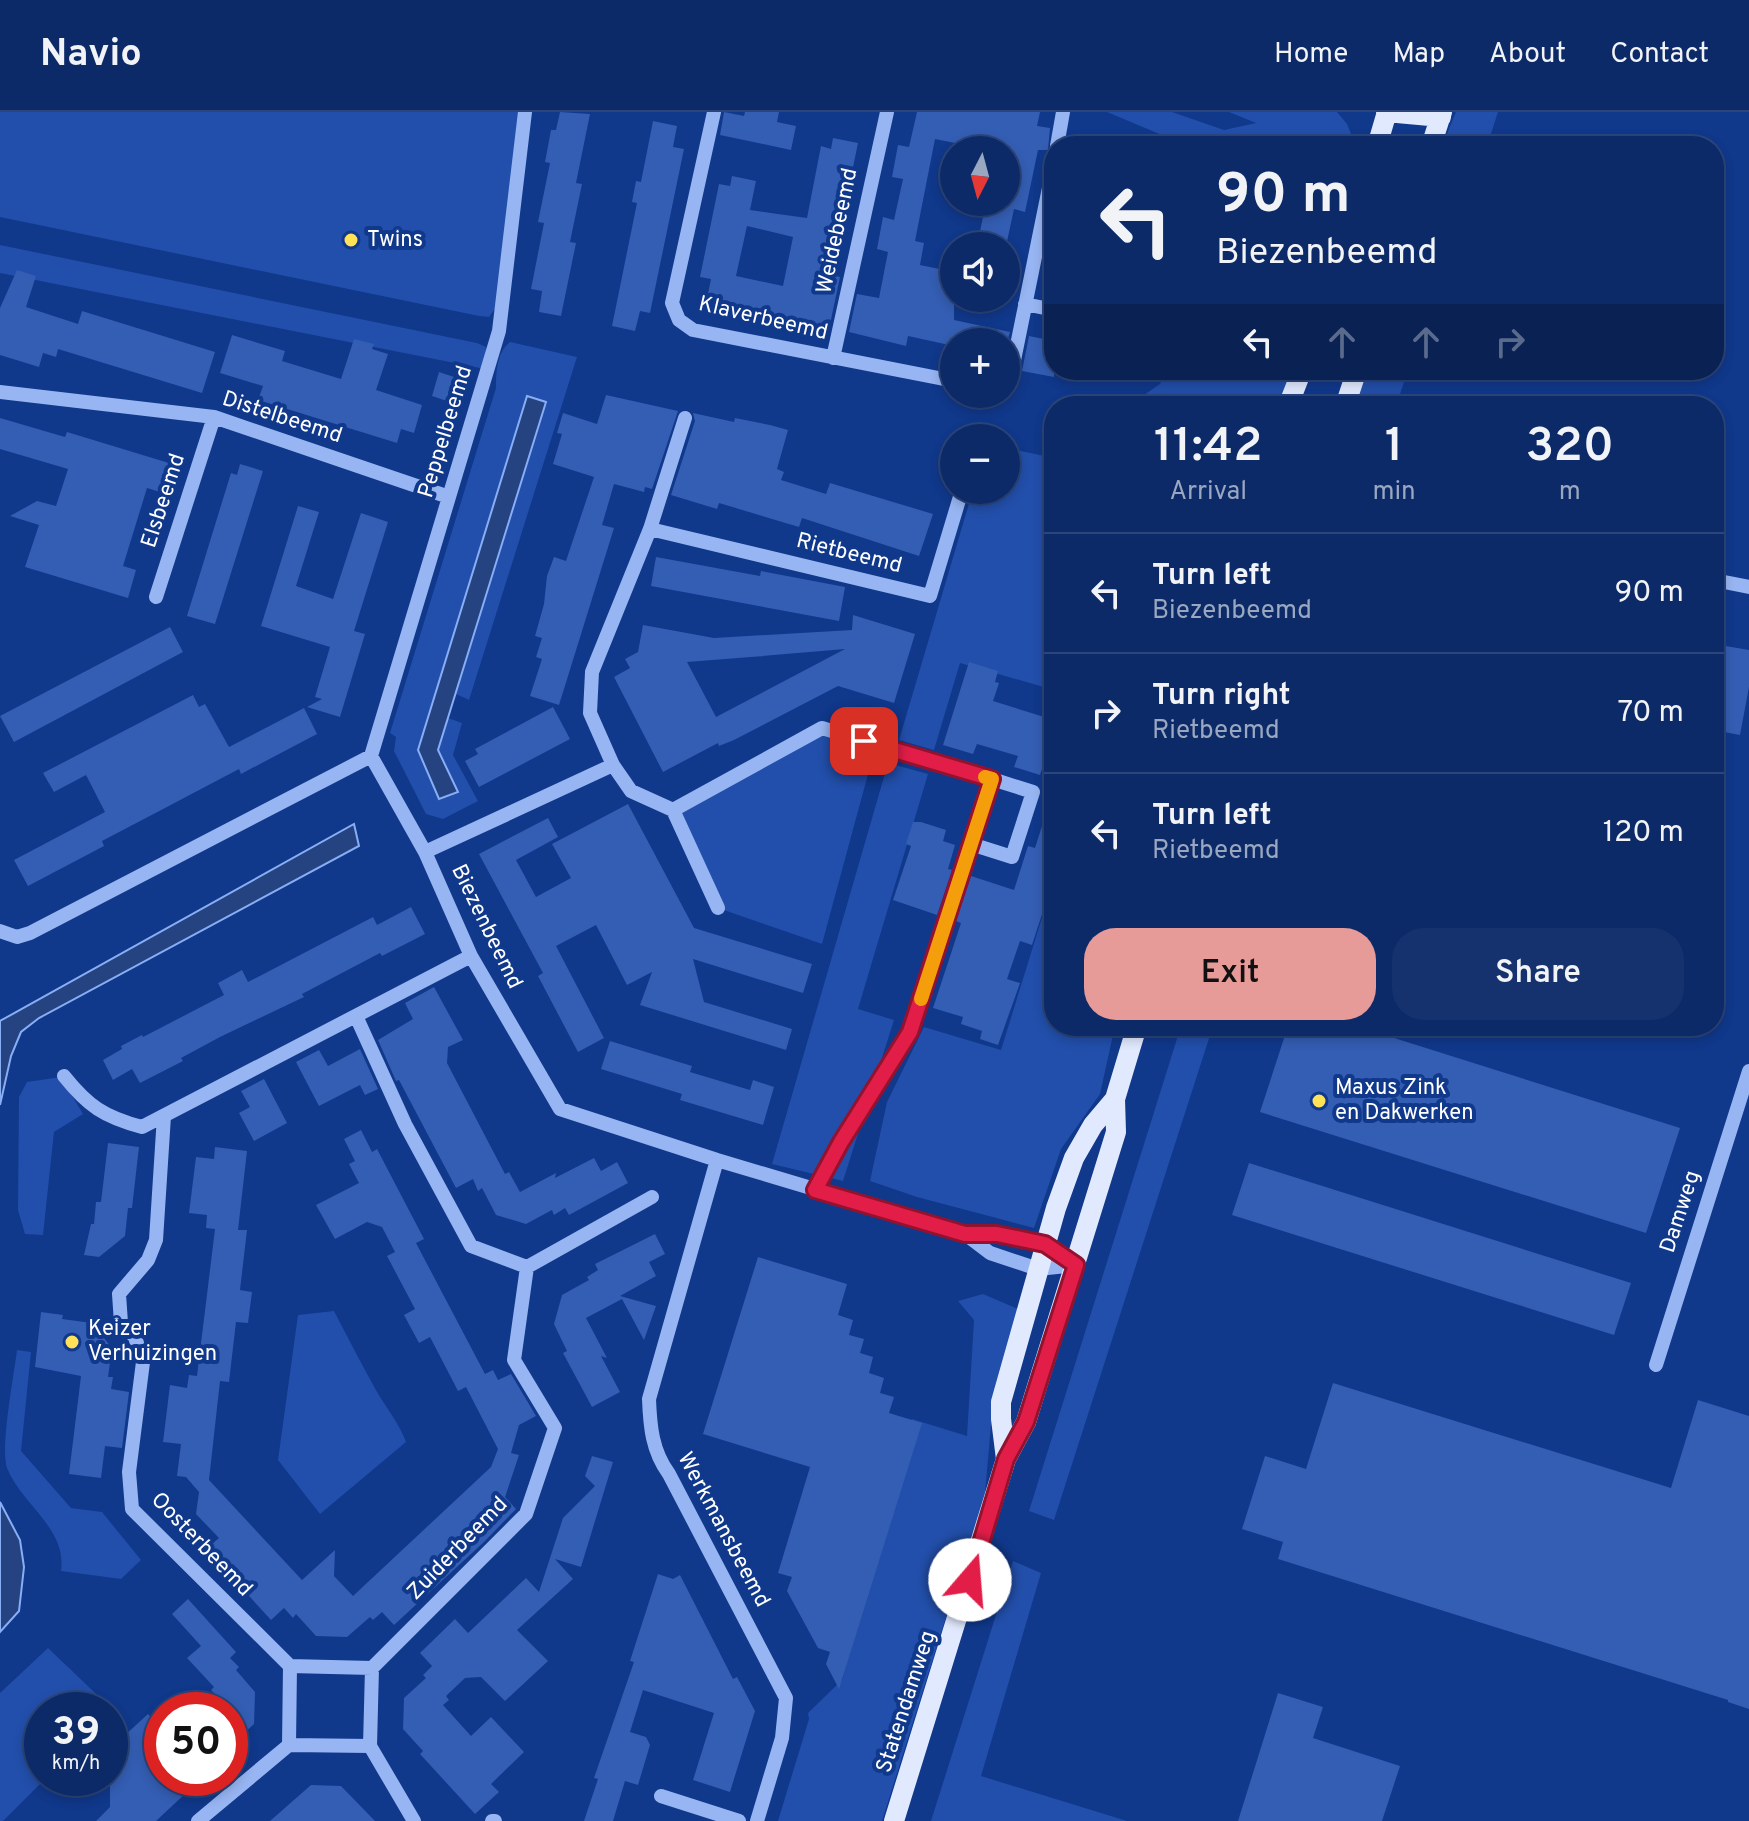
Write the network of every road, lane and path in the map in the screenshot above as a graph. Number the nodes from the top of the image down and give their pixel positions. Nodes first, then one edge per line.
1 (525, 112) edge
2 (714, 112) edge
3 (1063, 112) edge
4 (1387, 112) edge
5 (883, 113) edge
6 (1440, 114) edge
7 (1059, 136) edge
8 (1380, 136) edge
9 (1434, 136) edge
10 (1044, 219) edge
11 (1025, 304) junction
12 (1044, 308) edge
13 (1020, 329) edge
14 (833, 358) junction
15 (940, 378) edge
16 (0, 392) edge
17 (214, 417) junction
18 (685, 418) dead end
19 (449, 497) junction
20 (958, 504) edge
21 (650, 529) junction
22 (1724, 582) edge
23 (1749, 587) edge
24 (156, 597) dead end
25 (371, 756) junction
26 (613, 765) junction
27 (992, 779) junction
28 (673, 810) junction
29 (971, 844) junction
30 (425, 852) junction
31 (718, 908) dead end
32 (0, 931) edge
33 (471, 956) junction
34 (356, 1016) junction
35 (1134, 1036) edge
36 (1749, 1071) edge
37 (64, 1076) dead end
38 (1115, 1099) junction
39 (164, 1116) junction
40 (717, 1160) junction
41 (815, 1190) junction
42 (652, 1197) dead end
43 (965, 1234) junction
44 (1045, 1244) junction
45 (1076, 1265) junction
46 (527, 1267) junction
47 (1038, 1269) junction
48 (1656, 1365) dead end
49 (1006, 1459) junction
50 (290, 1666) junction
51 (372, 1668) junction
52 (289, 1745) junction
53 (370, 1746) junction
54 (661, 1796) dead end
55 (198, 1821) edge
56 (414, 1821) edge
57 (739, 1821) edge
58 (757, 1821) edge
59 (894, 1821) edge

1 - 19 street, Peppelbeemd
2 - 14 street, Klaverbeemd
3 - 7 street
4 - 6 main road
4 - 8 main road
5 - 14 street, Weidebeemd
6 - 9 main road
10 - 11 street
11 - 12 street
11 - 13 street
14 - 15 street, Klaverbeemd
16 - 17 street, Distelbeemd
17 - 19 street, Distelbeemd
17 - 24 street, Elsbeemd
18 - 21 street
19 - 25 street, Peppelbeemd
20 - 21 street, Rietbeemd
21 - 26 street
22 - 23 street
25 - 30 street, Biezenbeemd
25 - 32 street
26 - 28 street
26 - 30 street
27 - 28 street
27 - 29 street
27 - 29 street
28 - 31 street
29 - 41 street
30 - 33 street, Biezenbeemd
33 - 34 street
33 - 40 street, Biezenbeemd
34 - 39 street
34 - 46 street
35 - 38 main road, Statendamweg
36 - 48 street, Damweg
37 - 39 street
38 - 44 main road, Statendamweg
38 - 45 main road, Statendamweg
39 - 50 street, Oosterbeemd
40 - 41 street, Biezenbeemd
40 - 58 street, Werkmansbeemd
41 - 43 street, Biezenbeemd
42 - 46 street
43 - 44 street, Biezenbeemd
43 - 47 street, Biezenbeemd
44 - 45 street, Biezenbeemd
44 - 47 main road, Statendamweg
45 - 47 street, Biezenbeemd
45 - 49 main road, Statendamweg
46 - 51 street, Zuiderbeemd
47 - 49 main road, Statendamweg
49 - 59 main road, Statendamweg
50 - 51 street
50 - 52 street
51 - 53 street
52 - 53 street
52 - 55 street
53 - 56 street
54 - 57 street

